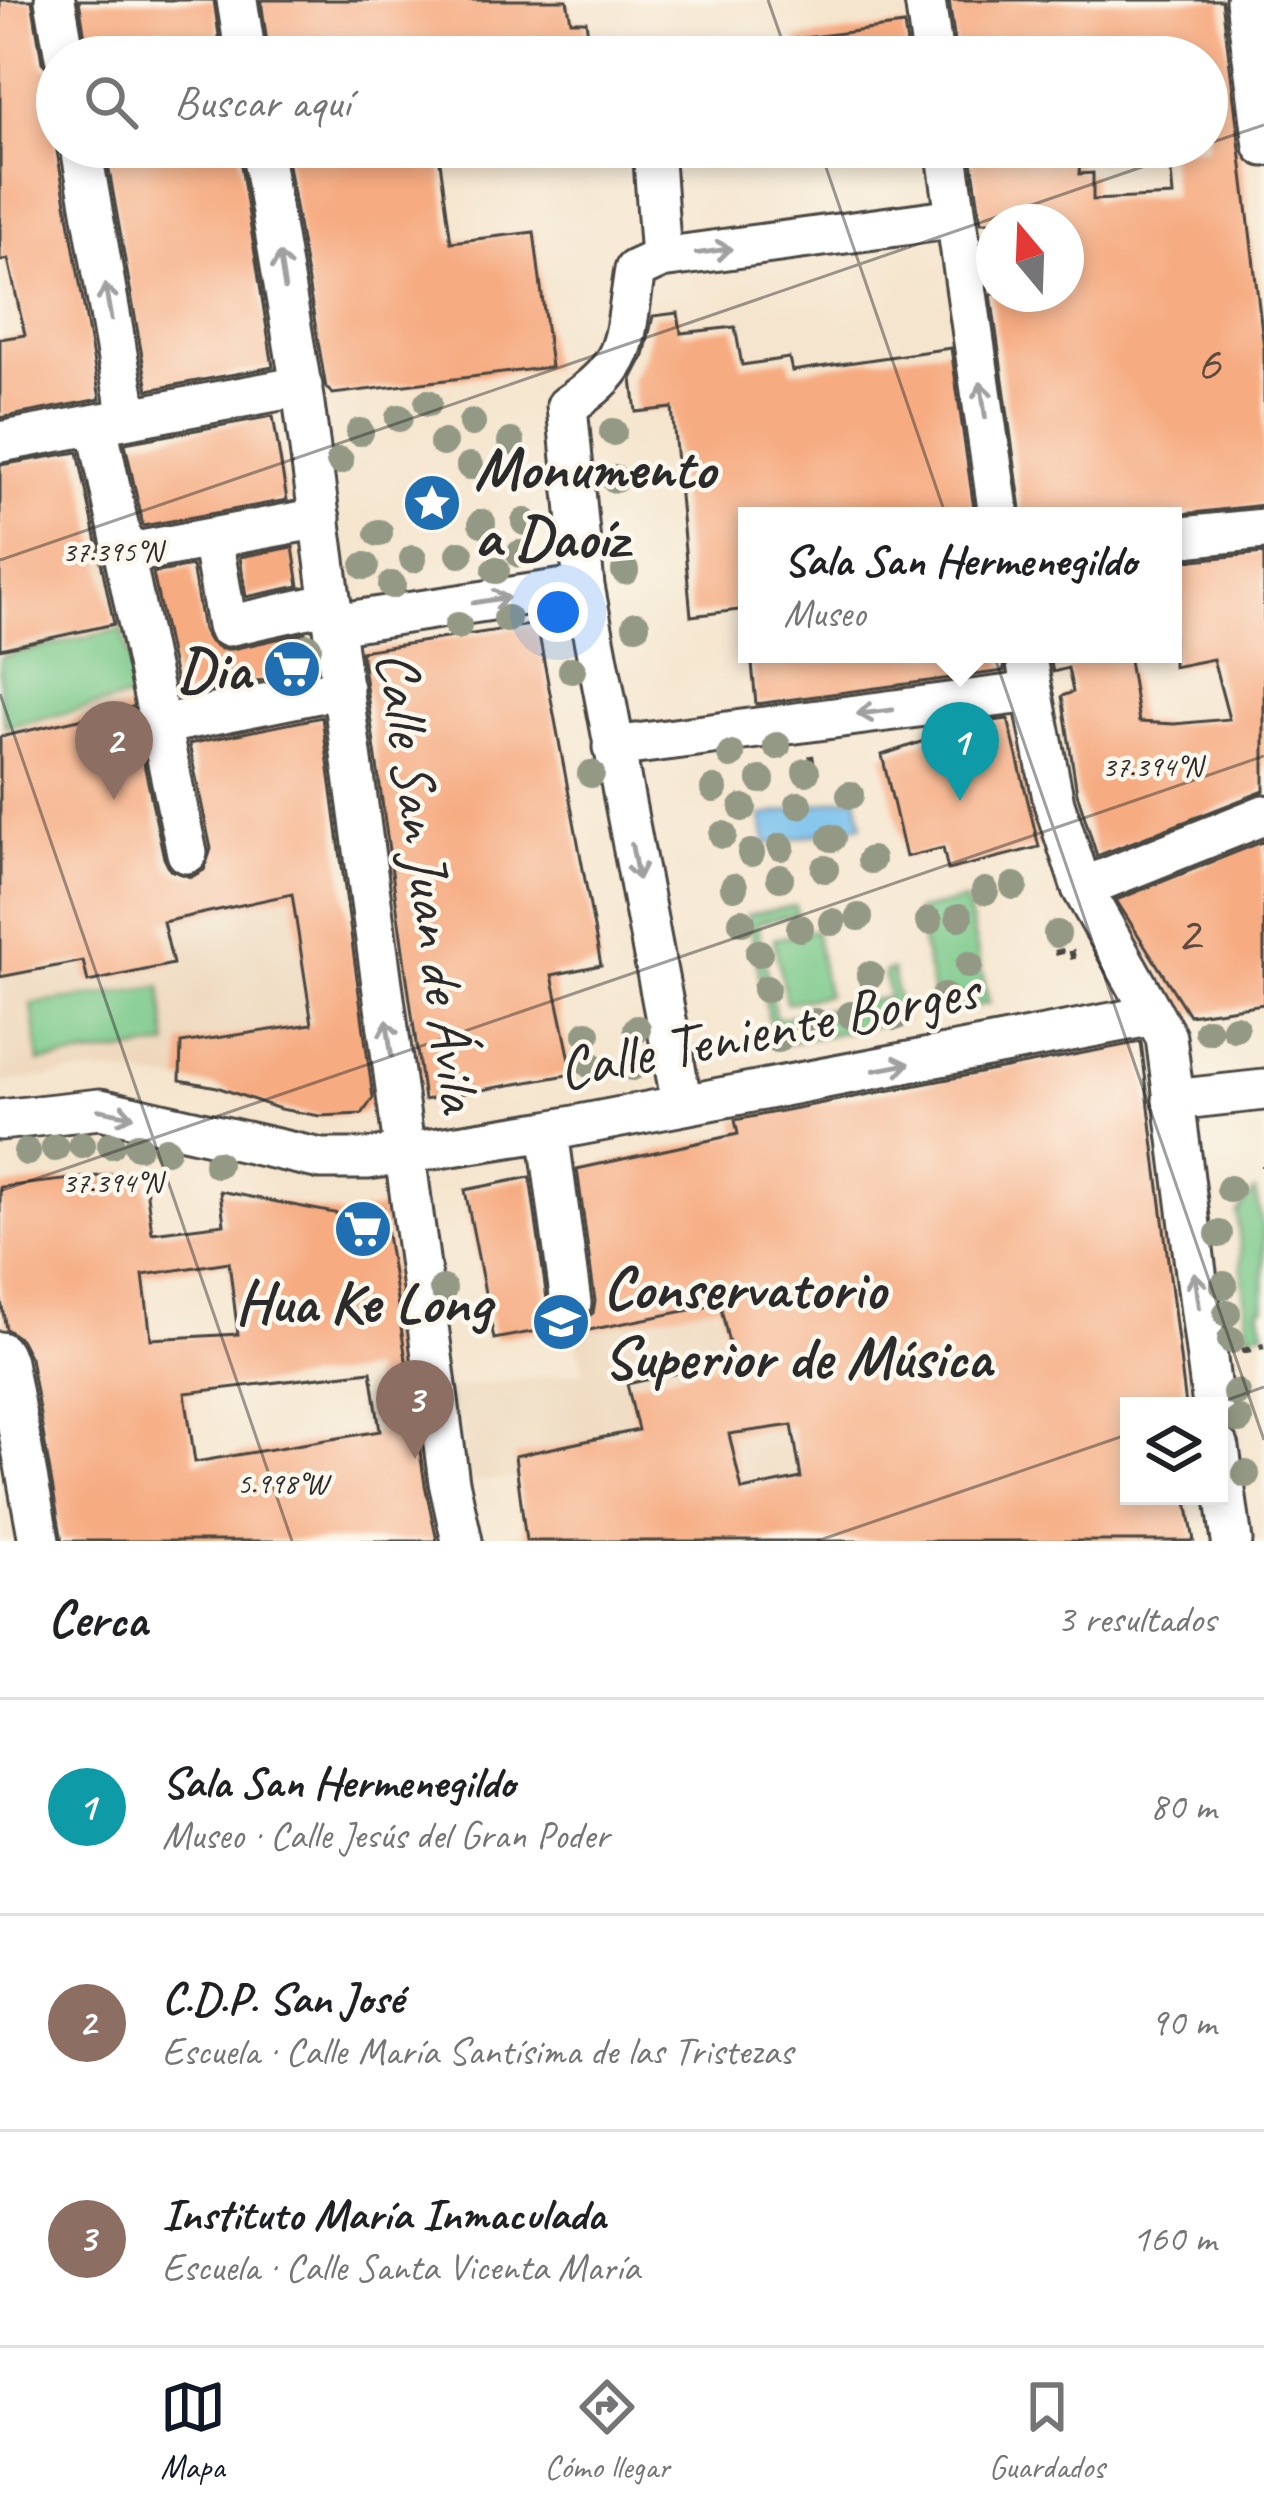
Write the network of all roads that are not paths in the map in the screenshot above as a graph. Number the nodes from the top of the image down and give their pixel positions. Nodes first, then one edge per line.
1 (55, 0) edge
2 (237, 0) edge
3 (925, 0) edge
4 (1246, 0) edge
5 (61, 36) edge
6 (243, 36) edge
7 (930, 36) edge
8 (1264, 146) edge
9 (83, 168) edge
10 (266, 168) edge
11 (655, 168) edge
12 (949, 168) edge
13 (956, 218) junction
14 (662, 259) junction
15 (302, 386) junction
16 (112, 421) junction
17 (0, 442) edge
18 (998, 507) edge
19 (320, 518) junction
20 (1264, 529) edge
21 (1182, 537) edge
22 (212, 538) junction
23 (125, 554) junction
24 (584, 586) junction
25 (333, 614) junction
26 (1029, 673) edge
27 (343, 688) junction
28 (160, 724) junction
29 (613, 747) junction
30 (1264, 815) edge
31 (187, 853) dead end
32 (1082, 888) junction
33 (1160, 1026) junction
34 (1264, 1090) edge
35 (1173, 1100) junction
36 (682, 1104) junction
37 (0, 1120) edge
38 (548, 1132) junction
39 (404, 1154) junction
40 (571, 1303) dead end
41 (1, 1357) edge
42 (1212, 1397) edge
43 (1227, 1505) edge
44 (39, 1541) edge
45 (461, 1541) edge
46 (1232, 1541) edge

1 - 5 street
2 - 6 street
3 - 7 street
4 - 8 street
16 -> 9 street
15 -> 10 street, Calle San Juan de Ávila
11 - 14 street
12 - 13 street
14 -> 13 street
18 -> 13 street
14 - 24 street
15 - 16 street
15 - 19 street, Calle San Juan de Ávila
16 - 17 street
16 - 23 street
19 - 22 street
19 - 25 street, Calle San Juan de Ávila
20 - 21 street
22 - 23 street
22 - 25 street
23 - 28 street
25 -> 24 street
24 - 29 street
25 - 27 street, Calle San Juan de Ávila
26 -> 29 street
26 - 32 street
27 - 28 street
39 -> 27 street, Calle San Juan de Ávila
28 - 31 street
29 -> 36 street
30 - 32 street
32 - 33 street
33 - 35 street
36 -> 33 street, Calle Teniente Borges
34 - 35 street
42 -> 35 street
36 - 38 street, Calle Teniente Borges
37 -> 39 street, Calle Teniente Borges
38 - 39 street, Calle Teniente Borges
38 - 40 street
39 - 45 street, Calle San Juan de Ávila
41 - 44 street
43 - 46 street

